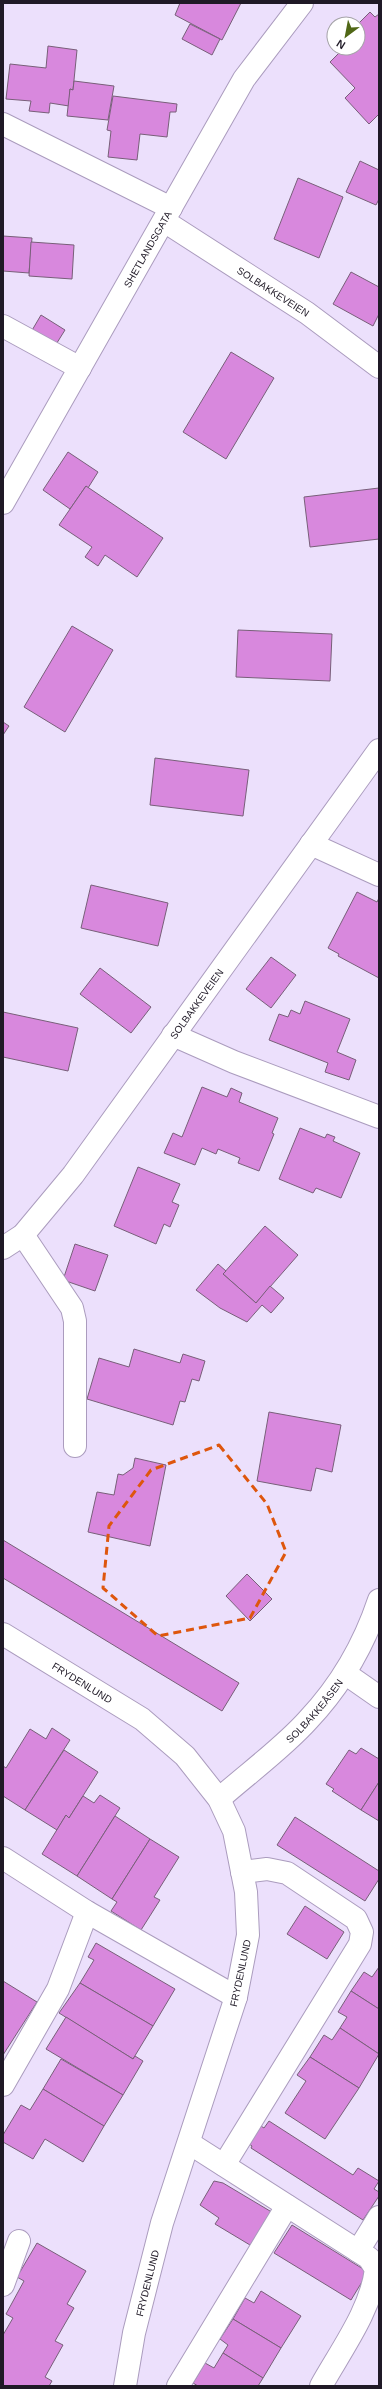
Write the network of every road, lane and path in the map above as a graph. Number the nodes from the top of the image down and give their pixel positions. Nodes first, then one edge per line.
1 (302, 3) edge
2 (3, 124) edge
3 (167, 215) junction
4 (3, 326) edge
5 (379, 367) edge
6 (80, 368) junction
7 (6, 491) edge
8 (379, 750) edge
9 (311, 844) junction
10 (379, 875) edge
11 (173, 1035) junction
12 (379, 1117) edge
13 (23, 1235) junction
14 (3, 1248) edge
15 (74, 1446) dead end
16 (379, 1600) edge
17 (374, 1630) edge
18 (3, 1634) edge
19 (346, 1674) junction
20 (379, 1697) edge
21 (218, 1799) junction
22 (3, 1858) edge
23 (242, 1872) junction
24 (88, 1912) junction
25 (236, 1997) junction
26 (3, 2085) edge
27 (189, 2142) junction
28 (224, 2165) junction
29 (287, 2206) junction
30 (379, 2217) edge
31 (19, 2241) dead end
32 (358, 2251) junction
33 (3, 2285) edge
34 (125, 2386) edge
35 (178, 2386) edge
36 (321, 2386) edge

1 - 3 street, SHETLANDSGATA
2 - 3 street, SOLBAKKEVEIEN
3 - 5 street, SOLBAKKEVEIEN
3 - 6 street, SHETLANDSGATA
4 - 6 street
6 - 7 street, SHETLANDSGATA
8 - 9 street, SOLBAKKEVEIEN
9 - 10 street
9 - 11 street, SOLBAKKEVEIEN
11 - 12 street
11 - 13 street, SOLBAKKEVEIEN
13 - 14 street, SOLBAKKEVEIEN
13 - 15 street
16 - 17 street, SOLBAKKEÅSEN
17 - 19 street, SOLBAKKEÅSEN
18 - 21 street, FRYDENLUND
19 - 20 street
19 - 21 street, SOLBAKKEÅSEN
21 - 23 street, FRYDENLUND
22 - 24 street
23 - 25 street, FRYDENLUND
23 - 28 street
24 - 25 street
24 - 26 street
25 - 27 street, FRYDENLUND
27 - 28 street
27 - 34 street, FRYDENLUND
28 - 29 street
29 - 32 street
29 - 35 street
30 - 32 street
31 - 33 street
32 - 36 street

